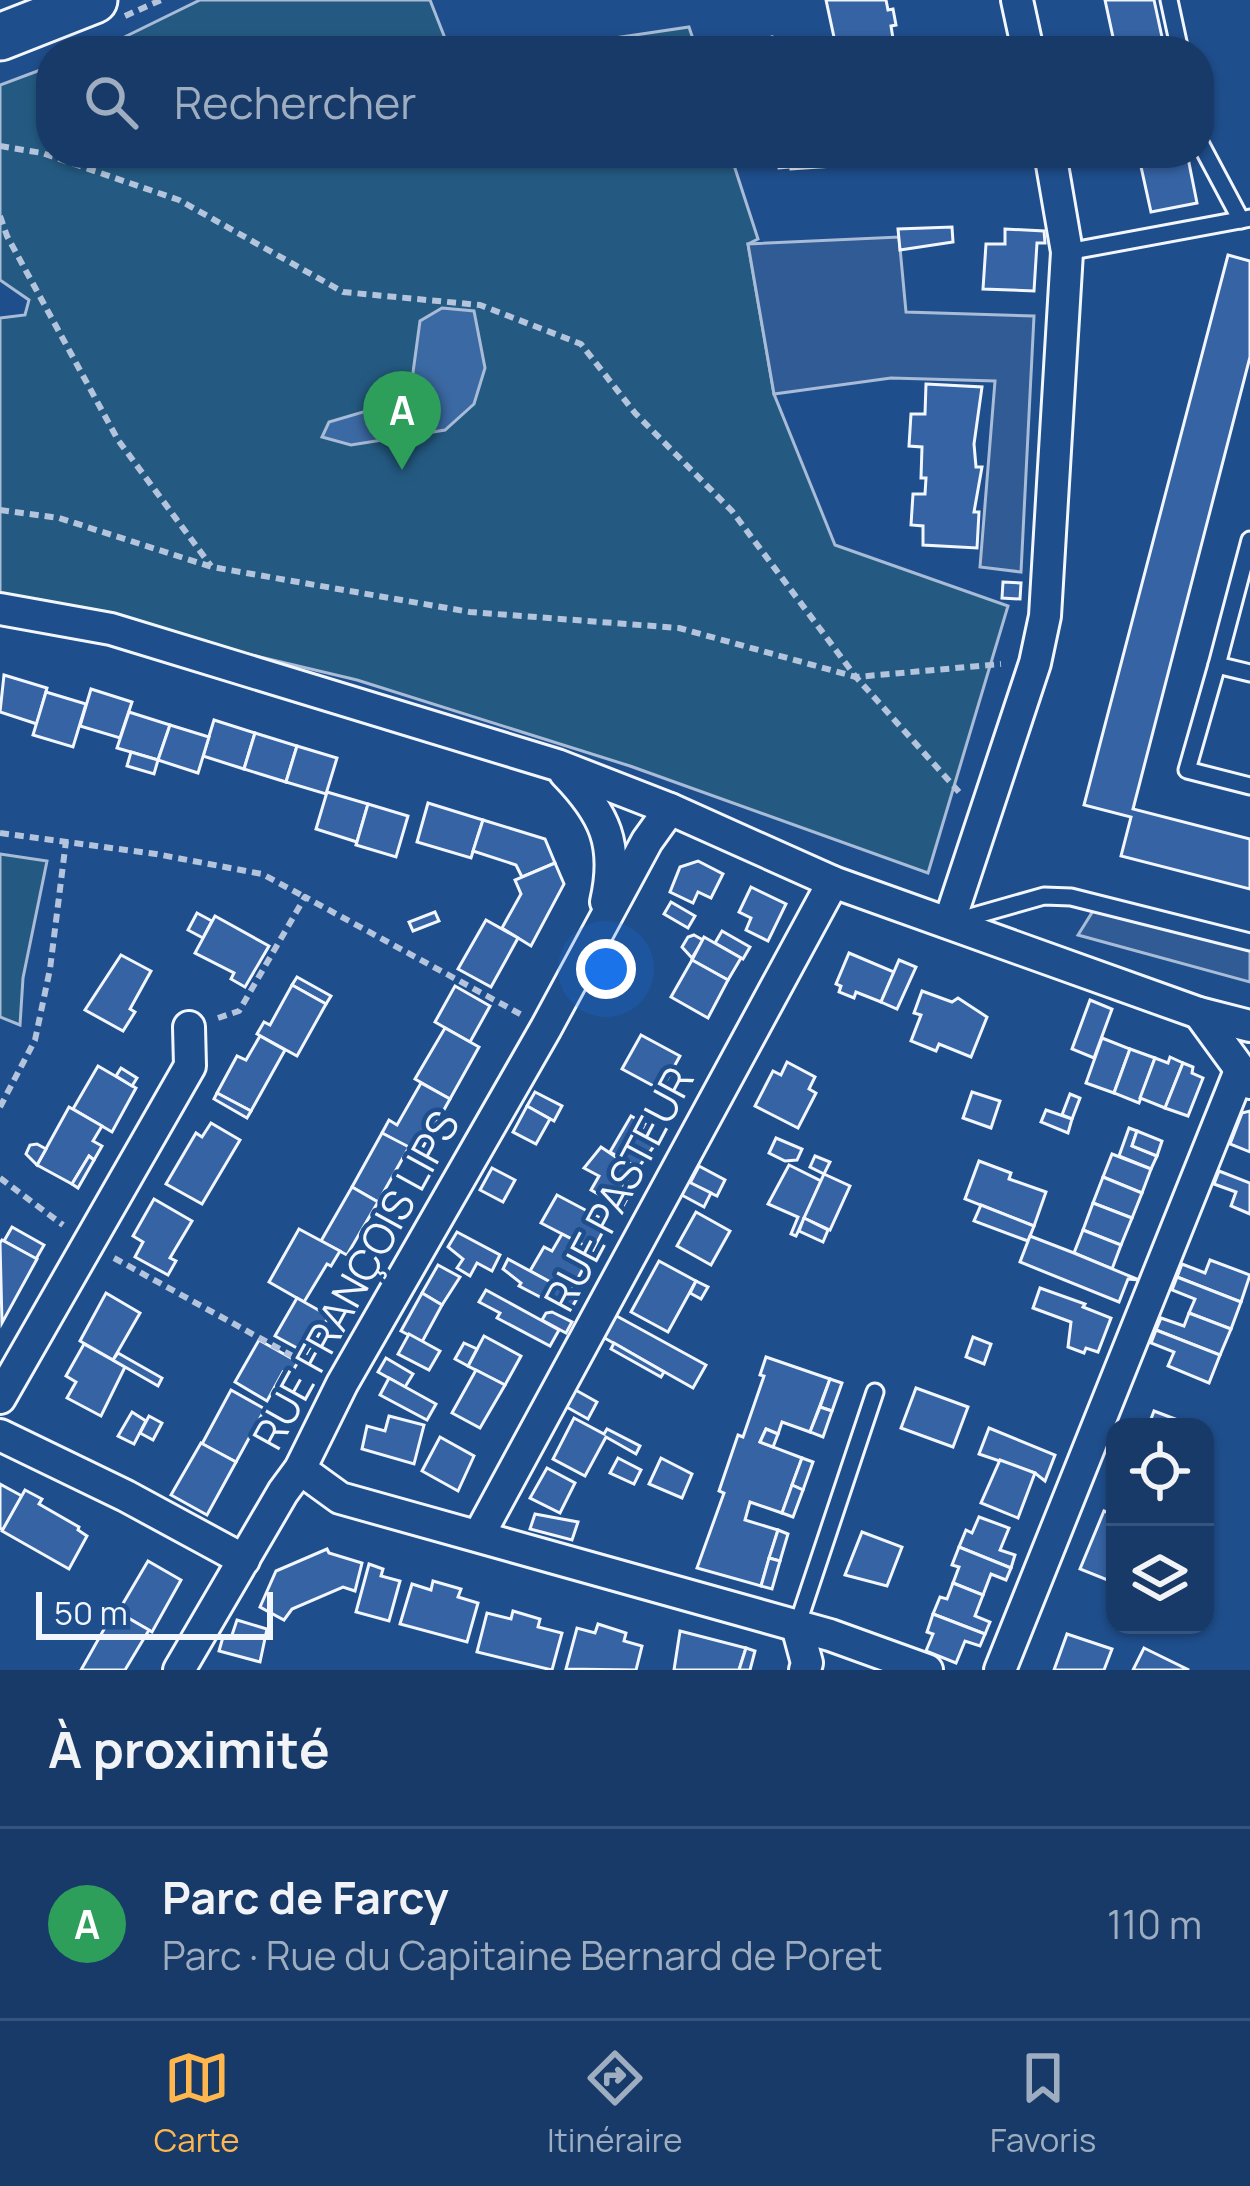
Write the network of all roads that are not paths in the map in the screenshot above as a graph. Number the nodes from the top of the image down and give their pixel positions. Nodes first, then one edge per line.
1 (94, 0) edge
2 (1017, 0) edge
3 (1169, 0) edge
4 (1025, 36) edge
5 (1177, 36) edge
6 (0, 37) edge
7 (1214, 165) edge
8 (1053, 168) edge
9 (1246, 219) edge
10 (1067, 252) junction
11 (1250, 540) edge
12 (0, 609) edge
13 (1217, 665) junction
14 (1250, 673) edge
15 (557, 765) junction
16 (1250, 786) edge
17 (670, 809) junction
18 (832, 882) junction
19 (950, 923) junction
20 (600, 927) junction
21 (1250, 942) edge
22 (1199, 1013) junction
23 (1250, 1026) edge
24 (190, 1027) road end
25 (1245, 1078) edge
26 (875, 1392) dead end
27 (0, 1397) edge
28 (0, 1435) edge
29 (300, 1469) junction
30 (479, 1535) junction
31 (244, 1560) junction
32 (797, 1626) junction
33 (179, 1670) edge
34 (805, 1670) edge
35 (927, 1670) edge
36 (1000, 1670) edge

1 - 6 main road
2 - 4 street
3 - 5 lane
7 - 9 lane
8 - 10 street
9 - 10 lane
10 - 19 street
11 - 13 lane
12 - 15 street
13 - 14 lane
13 - 16 lane
15 - 17 street
15 - 20 street, RUE FRANÇOIS LIPS
17 - 18 street
17 - 20 street, RUE FRANÇOIS LIPS
18 - 19 street
18 - 30 street, RUE PASTEUR
19 - 21 lane
19 - 22 street
20 - 29 street, RUE FRANÇOIS LIPS
22 - 23 street
22 - 25 street
24 - 27 street
25 - 36 street
26 - 32 lane
28 - 31 street
29 - 30 street
29 - 31 street, RUE FRANÇOIS LIPS
30 - 32 street
31 - 33 street, RUE FRANÇOIS LIPS
32 - 34 street
32 - 35 street

